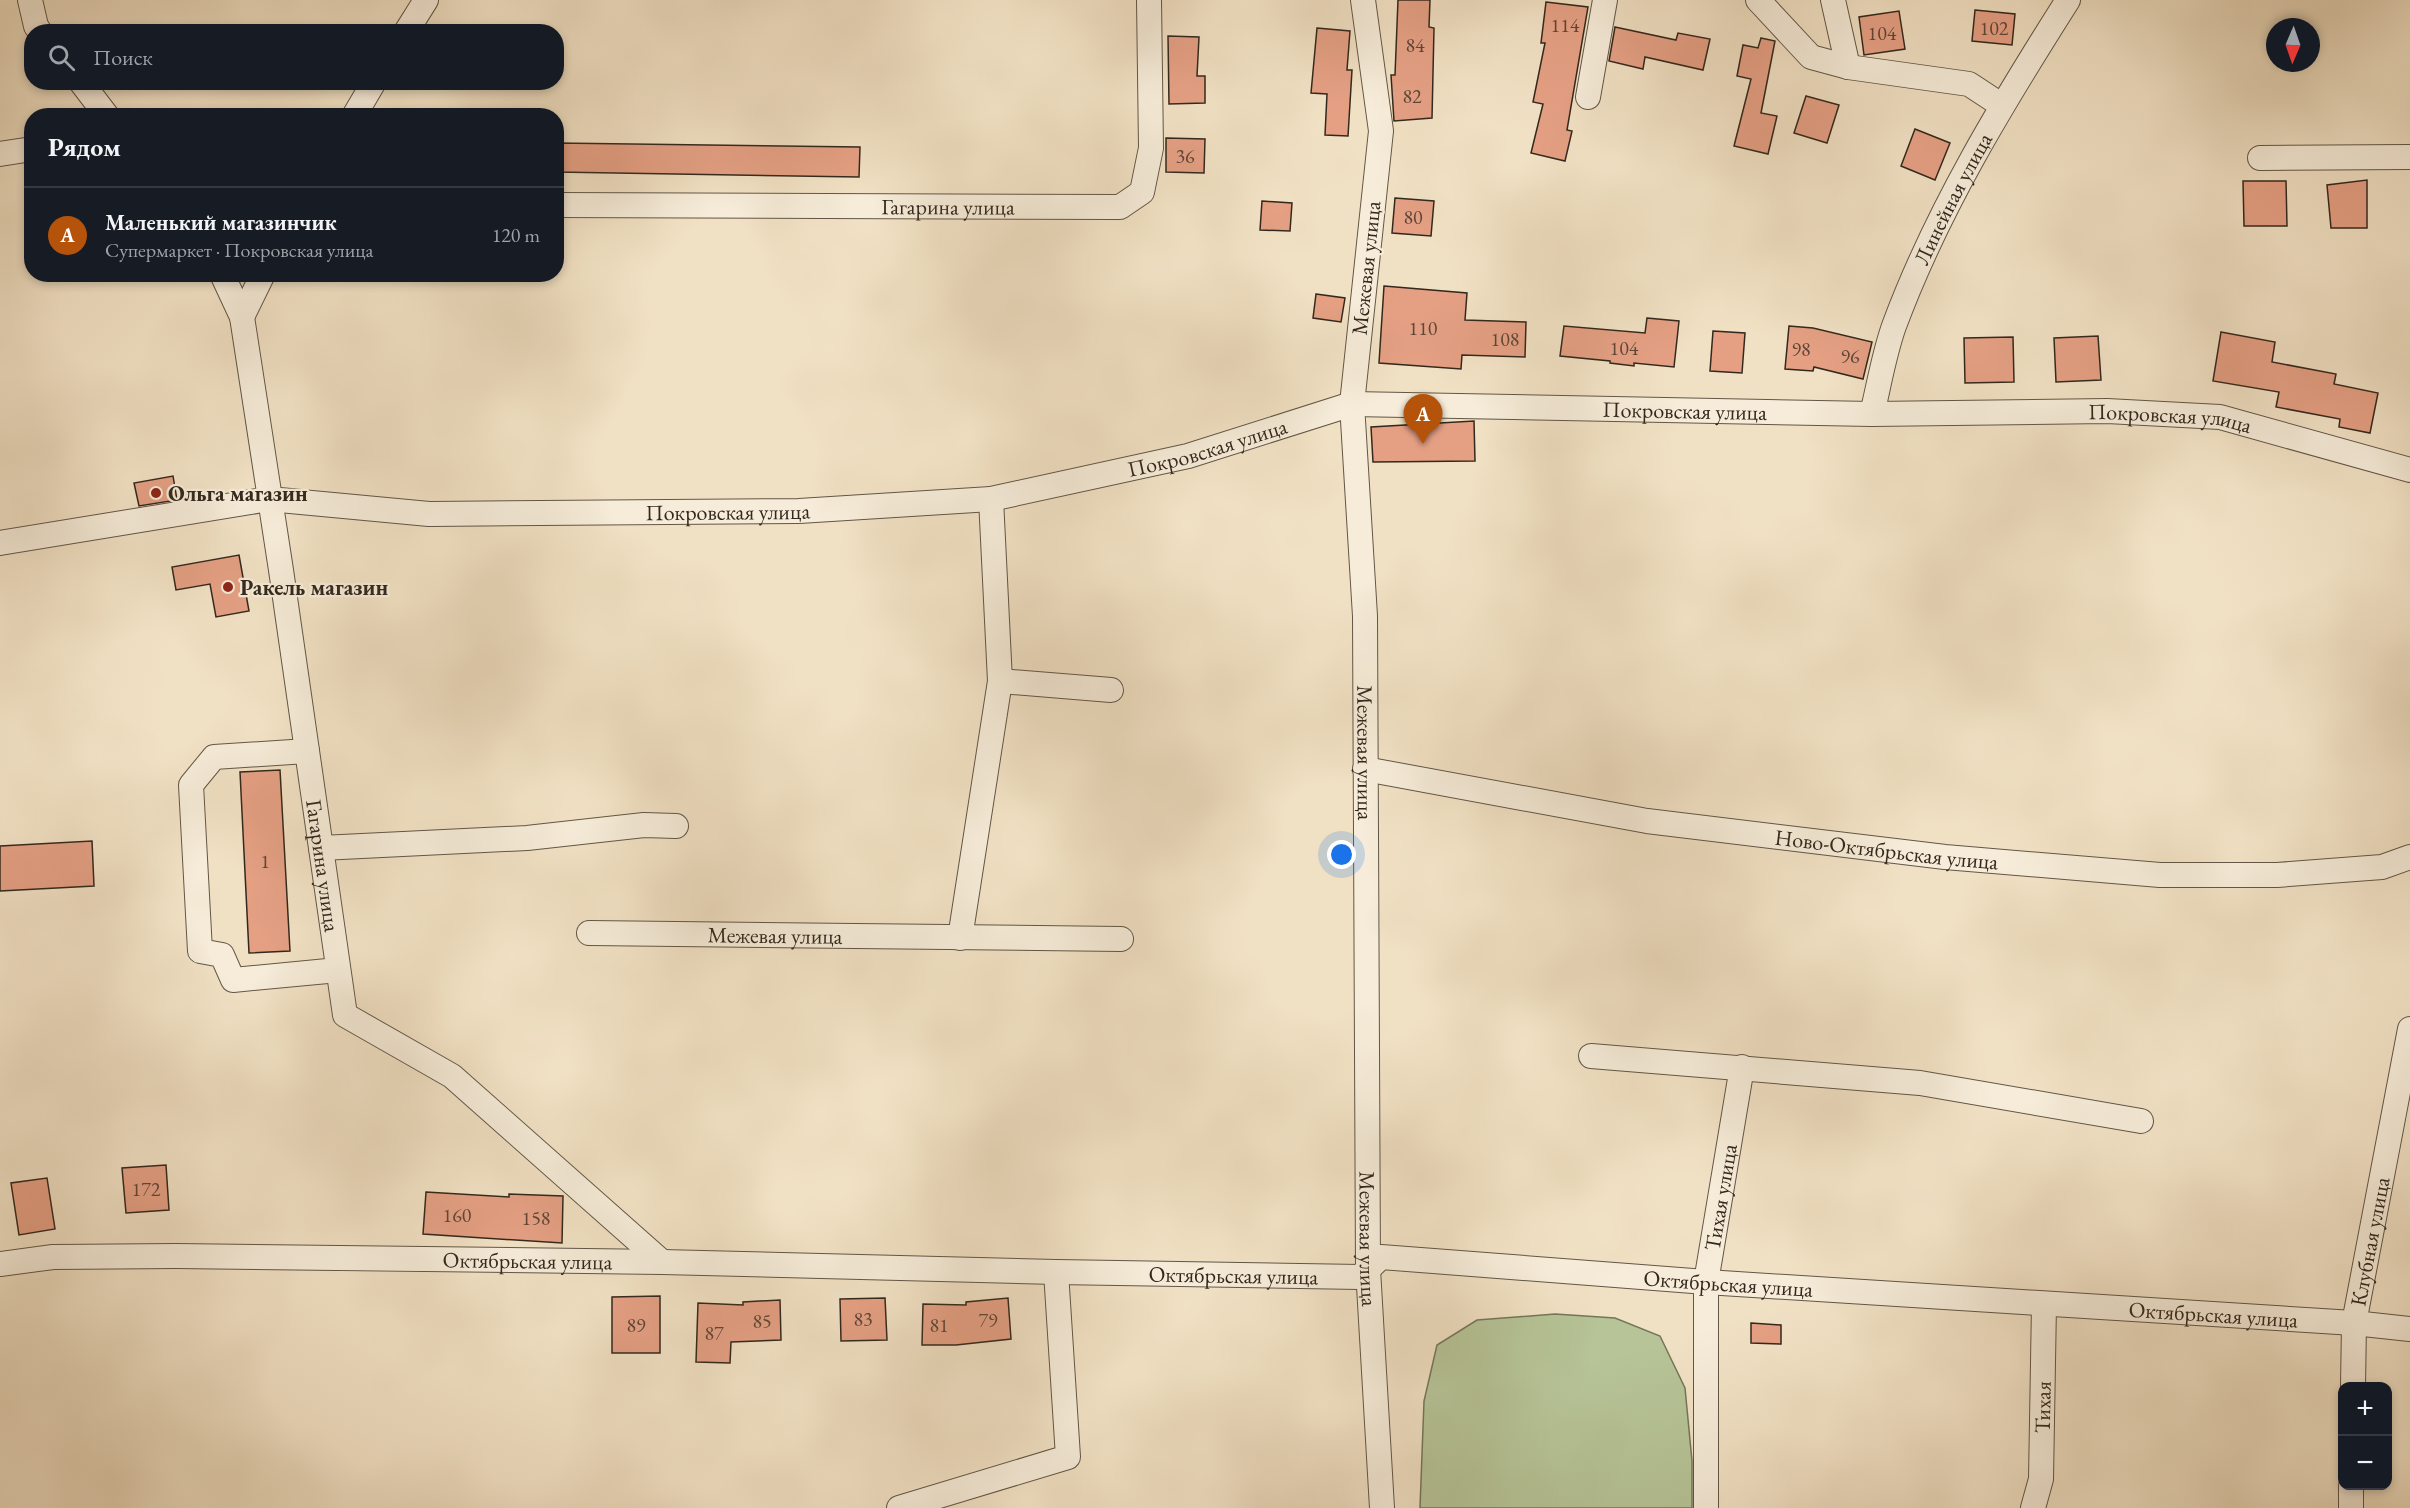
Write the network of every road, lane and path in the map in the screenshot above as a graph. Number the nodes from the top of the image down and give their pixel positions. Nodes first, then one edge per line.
1 (30, 0) edge
2 (426, 0) edge
3 (1149, 0) edge
4 (1364, 0) edge
5 (1605, 0) edge
6 (1758, 0) edge
7 (1833, 0) edge
8 (2068, 0) edge
9 (36, 24) edge
10 (411, 24) edge
11 (1848, 68) junction
12 (87, 90) edge
13 (369, 90) edge
14 (1588, 97) dead end
15 (2001, 105) junction
16 (101, 108) edge
17 (359, 108) edge
18 (24, 150) edge
19 (0, 154) edge
20 (2410, 157) edge
21 (2260, 158) dead end
22 (564, 205) edge
23 (226, 282) edge
24 (259, 282) edge
25 (242, 317) junction
26 (1352, 404) junction
27 (1872, 414) junction
28 (2410, 470) edge
29 (269, 499) junction
30 (991, 499) junction
31 (0, 543) edge
32 (1000, 681) junction
33 (1111, 690) dead end
34 (307, 751) junction
35 (1365, 769) junction
36 (676, 826) dead end
37 (321, 848) junction
38 (2410, 856) edge
39 (590, 933) dead end
40 (960, 938) junction
41 (1121, 939) dead end
42 (338, 970) junction
43 (2410, 1029) edge
44 (1591, 1056) dead end
45 (1742, 1067) junction
46 (2141, 1121) dead end
47 (662, 1262) junction
48 (0, 1264) edge
49 (1368, 1269) junction
50 (1056, 1272) junction
51 (1706, 1282) junction
52 (2044, 1304) junction
53 (2354, 1323) junction
54 (2410, 1329) edge
55 (2353, 1382) edge
56 (2351, 1490) edge
57 (899, 1508) edge
58 (1382, 1508) edge
59 (1706, 1508) edge
60 (2033, 1508) edge
61 (2351, 1508) edge

1 - 9 street
2 - 10 street
3 - 22 street, Гагарина улица
4 - 26 street, Межевая улица
5 - 14 street
6 - 11 street
7 - 11 street
8 - 15 street, Линейная улица
11 - 15 street
12 - 16 street
13 - 17 street
15 - 27 street, Линейная улица
18 - 19 street
20 - 21 street
23 - 25 street, Гагарина улица
24 - 25 street
25 - 29 street, Гагарина улица
26 - 27 street, Покровская улица
26 - 30 street, Покровская улица
26 - 35 street, Межевая улица
27 - 28 street, Покровская улица
29 - 30 street, Покровская улица
29 - 31 street, Покровская улица
29 - 34 street, Гагарина улица
30 - 32 street
32 - 33 street
32 - 40 street
34 - 37 street, Гагарина улица
34 - 42 street
35 - 38 street, Ново-Октябрьская улица
35 - 49 street, Межевая улица
36 - 37 street
37 - 42 street, Гагарина улица
39 - 40 street, Межевая улица
40 - 41 street, Межевая улица
42 - 47 street, Гагарина улица
43 - 53 street, Клубная улица
44 - 45 street
45 - 46 street
45 - 51 street, Тихая улица
47 - 48 street, Октябрьская улица
47 - 50 street, Октябрьская улица
49 - 50 street, Октябрьская улица
49 - 51 street, Октябрьская улица
49 - 58 street, Межевая улица
50 - 57 street
51 - 52 street, Октябрьская улица
51 - 59 street, Тихая улица
52 - 53 street, Октябрьская улица
52 - 60 street, Тихая
53 - 54 street, Октябрьская улица
53 - 55 street, Клубная улица
56 - 61 street

